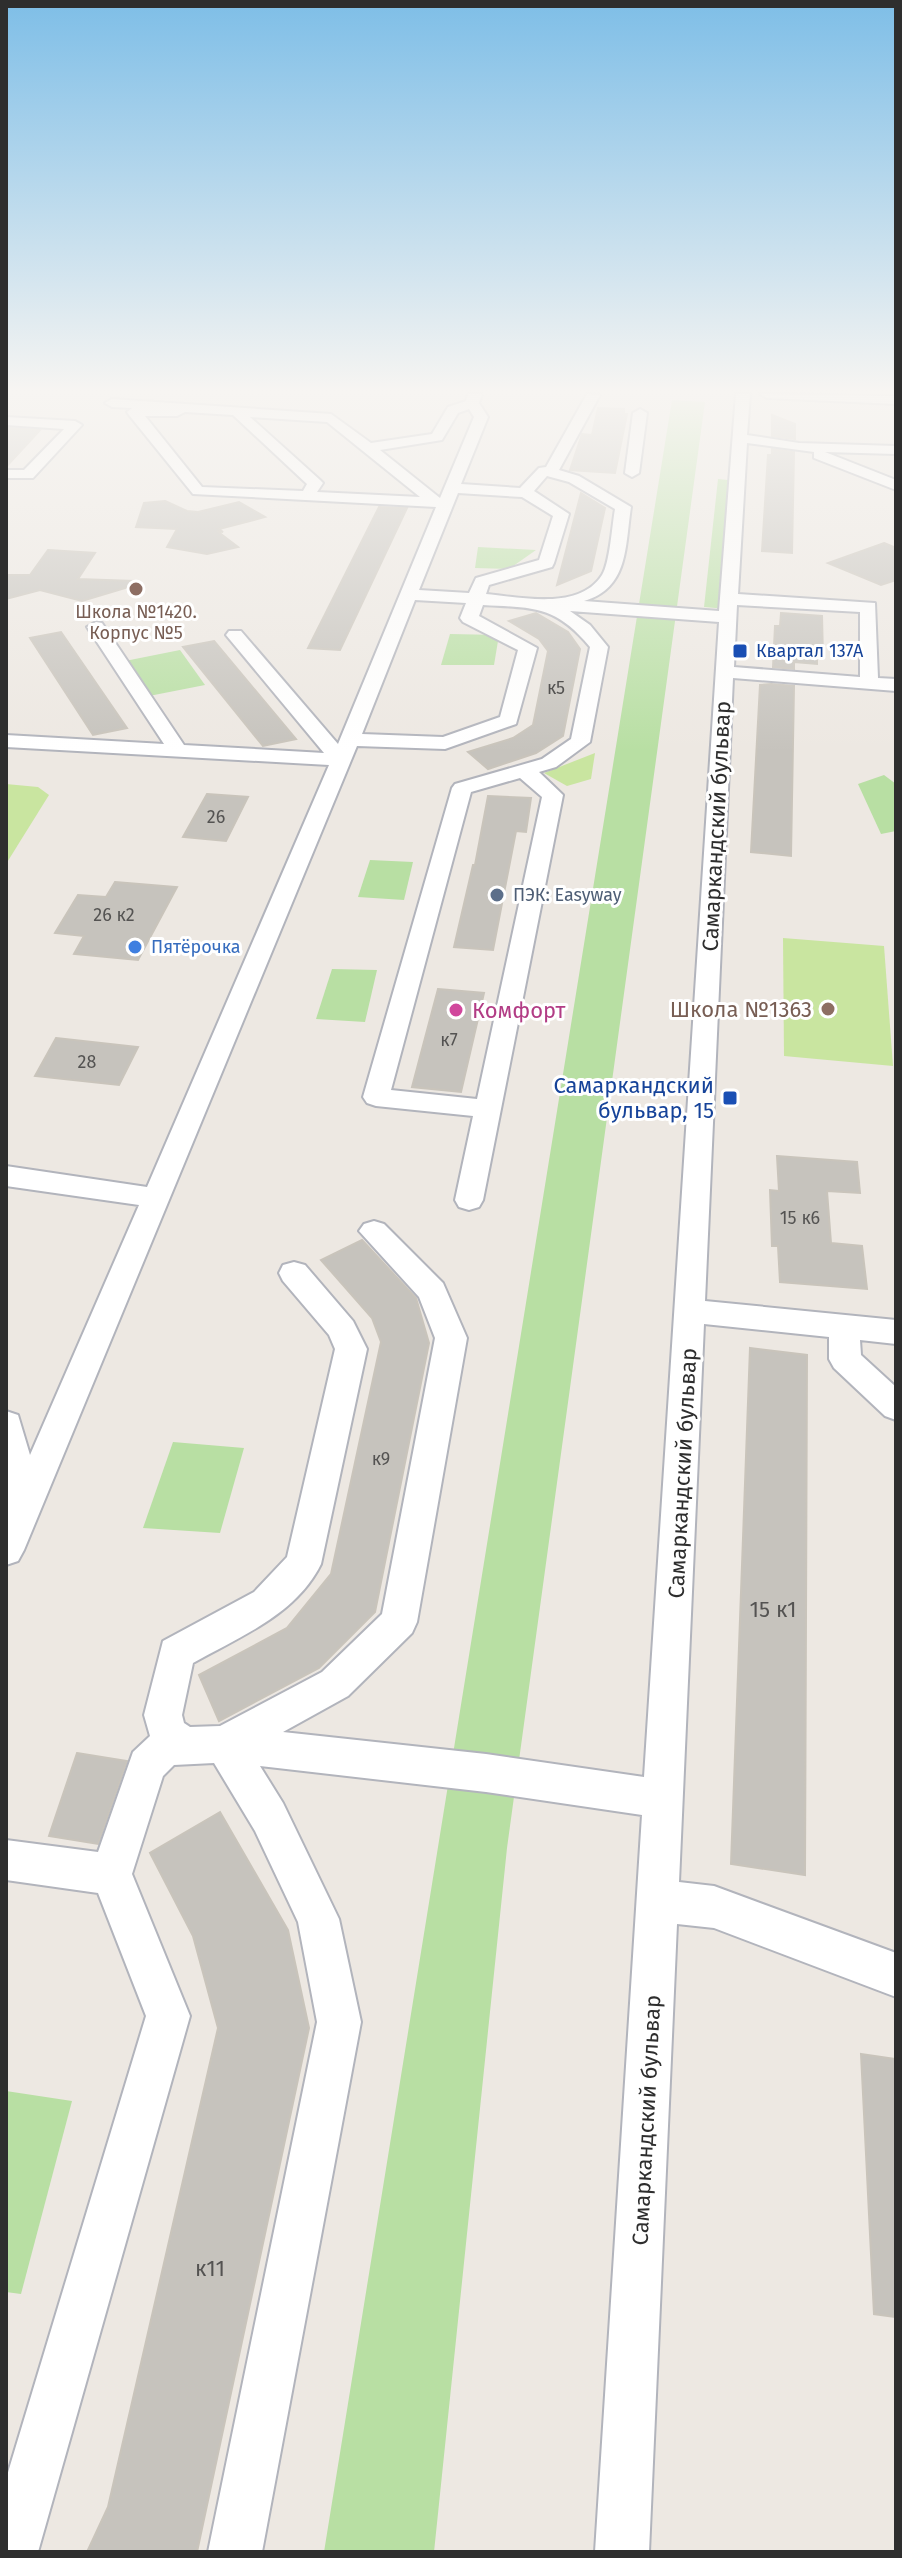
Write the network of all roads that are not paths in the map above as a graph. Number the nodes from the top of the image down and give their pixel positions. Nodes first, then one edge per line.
1 (437, 513) edge
2 (560, 513) edge
3 (622, 513) edge
4 (735, 513) edge
5 (407, 594) junction
6 (475, 601) junction
7 (551, 606) junction
8 (729, 608) junction
9 (96, 627) dead end
10 (235, 635) dead end
11 (724, 672) junction
12 (869, 683) junction
13 (896, 685) edge
14 (6, 723) edge
15 (11, 741) edge
16 (344, 750) junction
17 (179, 752) junction
18 (525, 771) junction
19 (488, 1109) junction
20 (6, 1176) edge
21 (156, 1198) junction
22 (469, 1200) dead end
23 (374, 1231) dead end
24 (294, 1273) dead end
25 (691, 1311) junction
26 (844, 1327) junction
27 (896, 1332) edge
28 (896, 1407) edge
29 (6, 1424) edge
30 (15, 1501) edge
31 (6, 1550) edge
32 (203, 1744) junction
33 (664, 1799) junction
34 (6, 1860) edge
35 (111, 1874) junction
36 (659, 1901) junction
37 (896, 1975) edge
38 (11, 2552) edge
39 (235, 2552) edge
40 (622, 2552) edge

1 - 5 street
2 - 6 street
3 - 7 street
4 - 8 street, Самаркандский бульвар
5 - 6 street
5 - 16 street
6 - 7 street
6 - 16 street
7 - 8 street
7 - 18 street
8 - 11 street, Самаркандский бульвар
8 - 12 street
9 - 17 street
10 - 16 street
11 - 12 street
11 - 25 street, Самаркандский бульвар
12 - 13 street
14 - 15 street
15 - 17 street
16 - 17 street
16 - 21 street
18 - 19 street
18 - 19 street
19 - 22 street
20 - 21 street
21 - 30 street
23 - 32 street
24 - 32 street
25 - 26 street
25 - 33 street, Самаркандский бульвар
26 - 27 street
26 - 28 street
29 - 30 street
30 - 31 street
32 - 33 street
32 - 35 street
32 - 39 street
33 - 36 street, Самаркандский бульвар
34 - 35 street
35 - 38 street
36 - 37 street
36 - 40 street, Самаркандский бульвар

